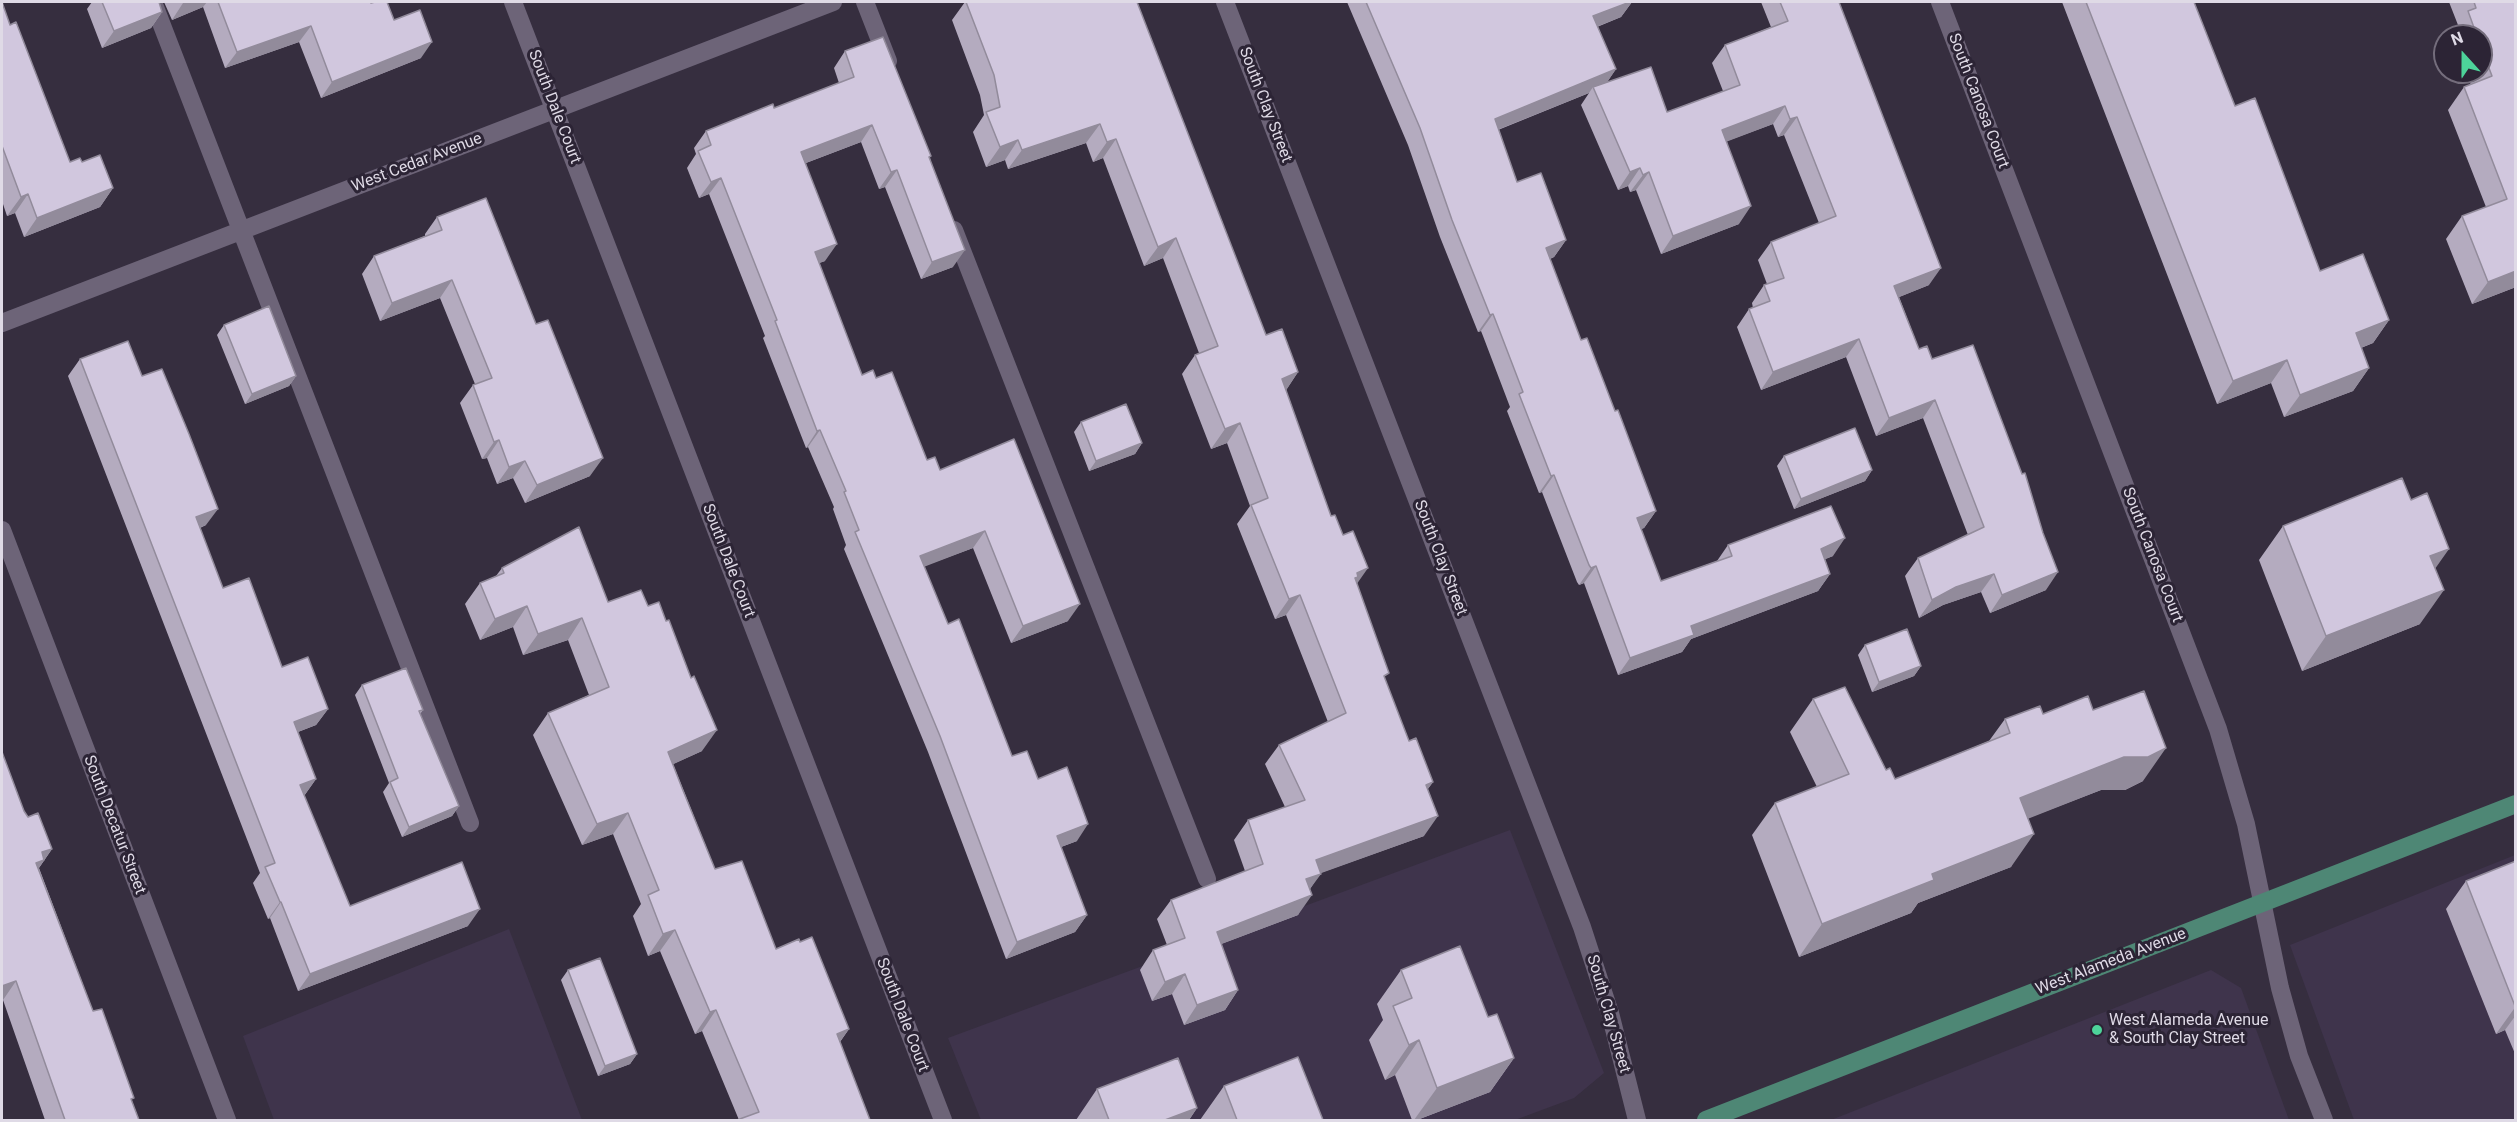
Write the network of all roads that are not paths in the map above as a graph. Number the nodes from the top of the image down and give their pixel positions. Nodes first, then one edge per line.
1 (153, 2) edge
2 (513, 2) edge
3 (833, 2) edge
4 (865, 2) edge
5 (1225, 2) edge
6 (1941, 2) edge
7 (896, 79) edge
8 (555, 110) junction
9 (947, 212) edge
10 (242, 230) junction
11 (2, 323) edge
12 (2, 530) edge
13 (2516, 804) edge
14 (470, 823) dead end
15 (1207, 879) dead end
16 (2263, 903) junction
17 (227, 1120) edge
18 (943, 1120) edge
19 (1637, 1120) edge
20 (1706, 1120) edge
21 (2324, 1120) edge

1 - 10 street
2 - 8 street, South Dale Court
3 - 8 street, West Cedar Avenue
4 - 7 street
5 - 19 street, South Clay Street
6 - 16 street, South Canosa Court
8 - 10 street, West Cedar Avenue
8 - 18 street, South Dale Court
9 - 15 street
10 - 11 street, West Cedar Avenue
10 - 14 street
12 - 17 street, South Decatur Street
13 - 16 main road, West Alameda Avenue
16 - 20 main road, West Alameda Avenue
16 - 21 street, South Canosa Court

